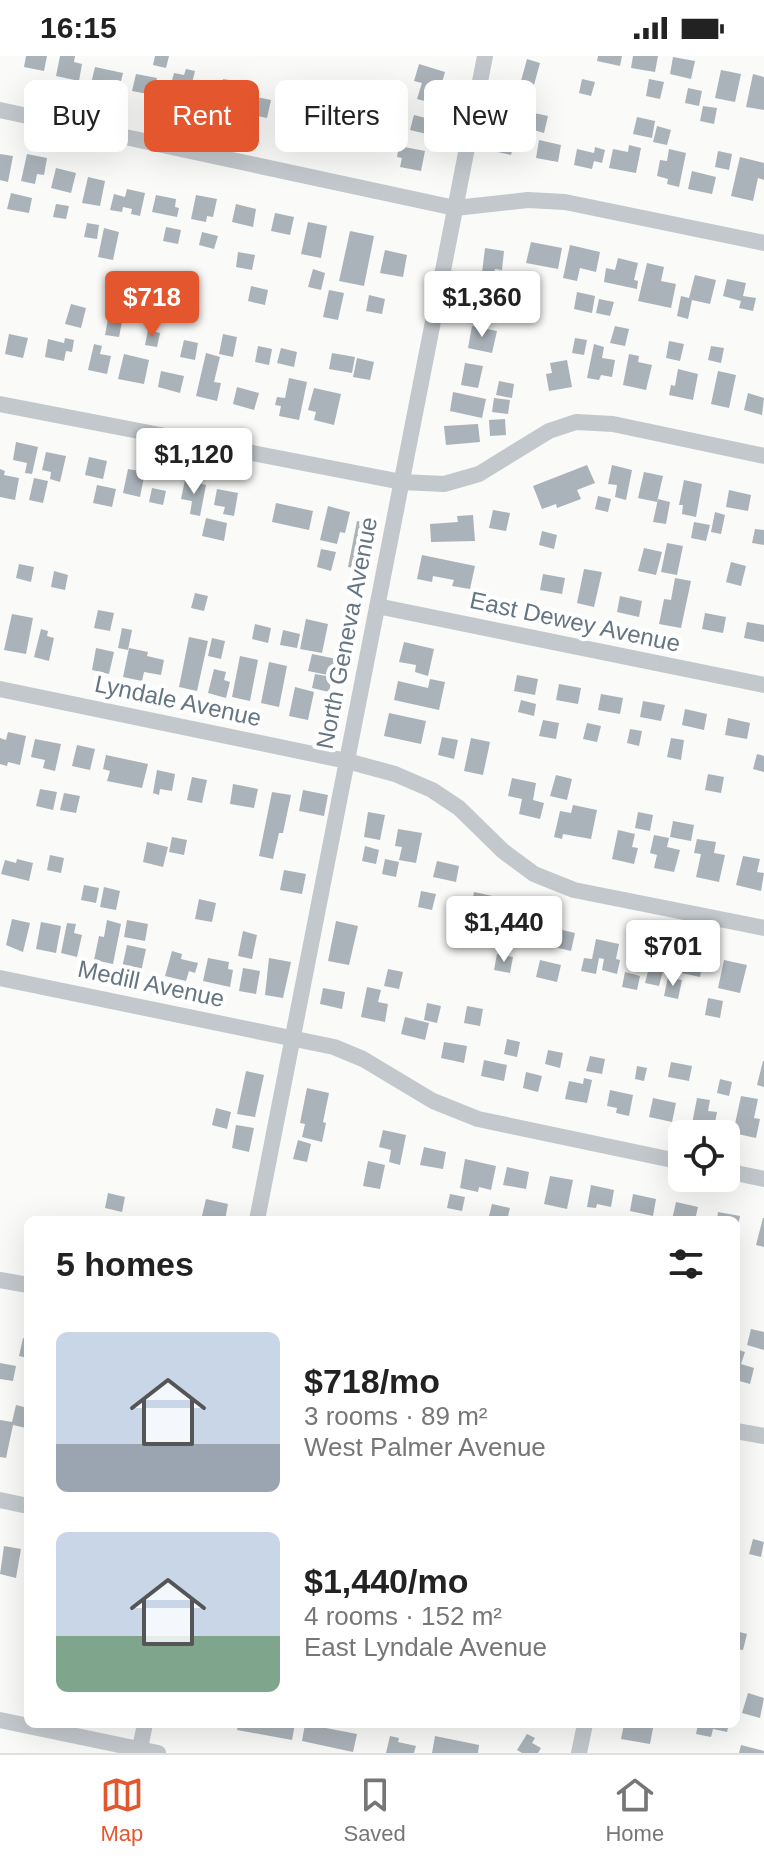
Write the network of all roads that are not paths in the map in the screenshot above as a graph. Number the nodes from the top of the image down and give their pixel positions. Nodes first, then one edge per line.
1 (485, 56) edge
2 (0, 110) edge
3 (455, 208) junction
4 (764, 243) edge
5 (0, 404) edge
6 (764, 456) edge
7 (402, 482) junction
8 (377, 606) junction
9 (764, 685) edge
10 (0, 689) edge
11 (347, 761) junction
12 (764, 928) edge
13 (0, 978) edge
14 (292, 1038) junction
15 (668, 1159) edge
16 (740, 1174) edge
17 (764, 1179) edge
18 (258, 1216) edge
19 (0, 1280) edge
20 (24, 1284) edge
21 (740, 1432) edge
22 (764, 1436) edge
23 (0, 1500) edge
24 (24, 1505) edge
25 (0, 1720) edge
26 (24, 1725) edge
27 (36, 1728) edge
28 (144, 1728) edge
29 (584, 1728) edge
30 (139, 1751) edge
31 (158, 1753) edge
32 (579, 1753) edge

1 - 3 street, North Geneva Avenue
2 - 3 street
3 - 4 street
3 - 7 street, North Geneva Avenue
5 - 7 street
6 - 7 street
7 - 8 street, North Geneva Avenue
8 - 9 street, East Dewey Avenue
8 - 11 street, North Geneva Avenue
10 - 11 street, Lyndale Avenue
11 - 12 street, Lyndale Avenue
11 - 14 street, North Geneva Avenue
13 - 14 street, Medill Avenue
14 - 15 street, Medill Avenue
14 - 18 street, North Geneva Avenue
16 - 17 street
19 - 20 street
21 - 22 street
23 - 24 street
25 - 26 street
27 - 30 street
28 - 30 street
29 - 32 street
30 - 31 street

